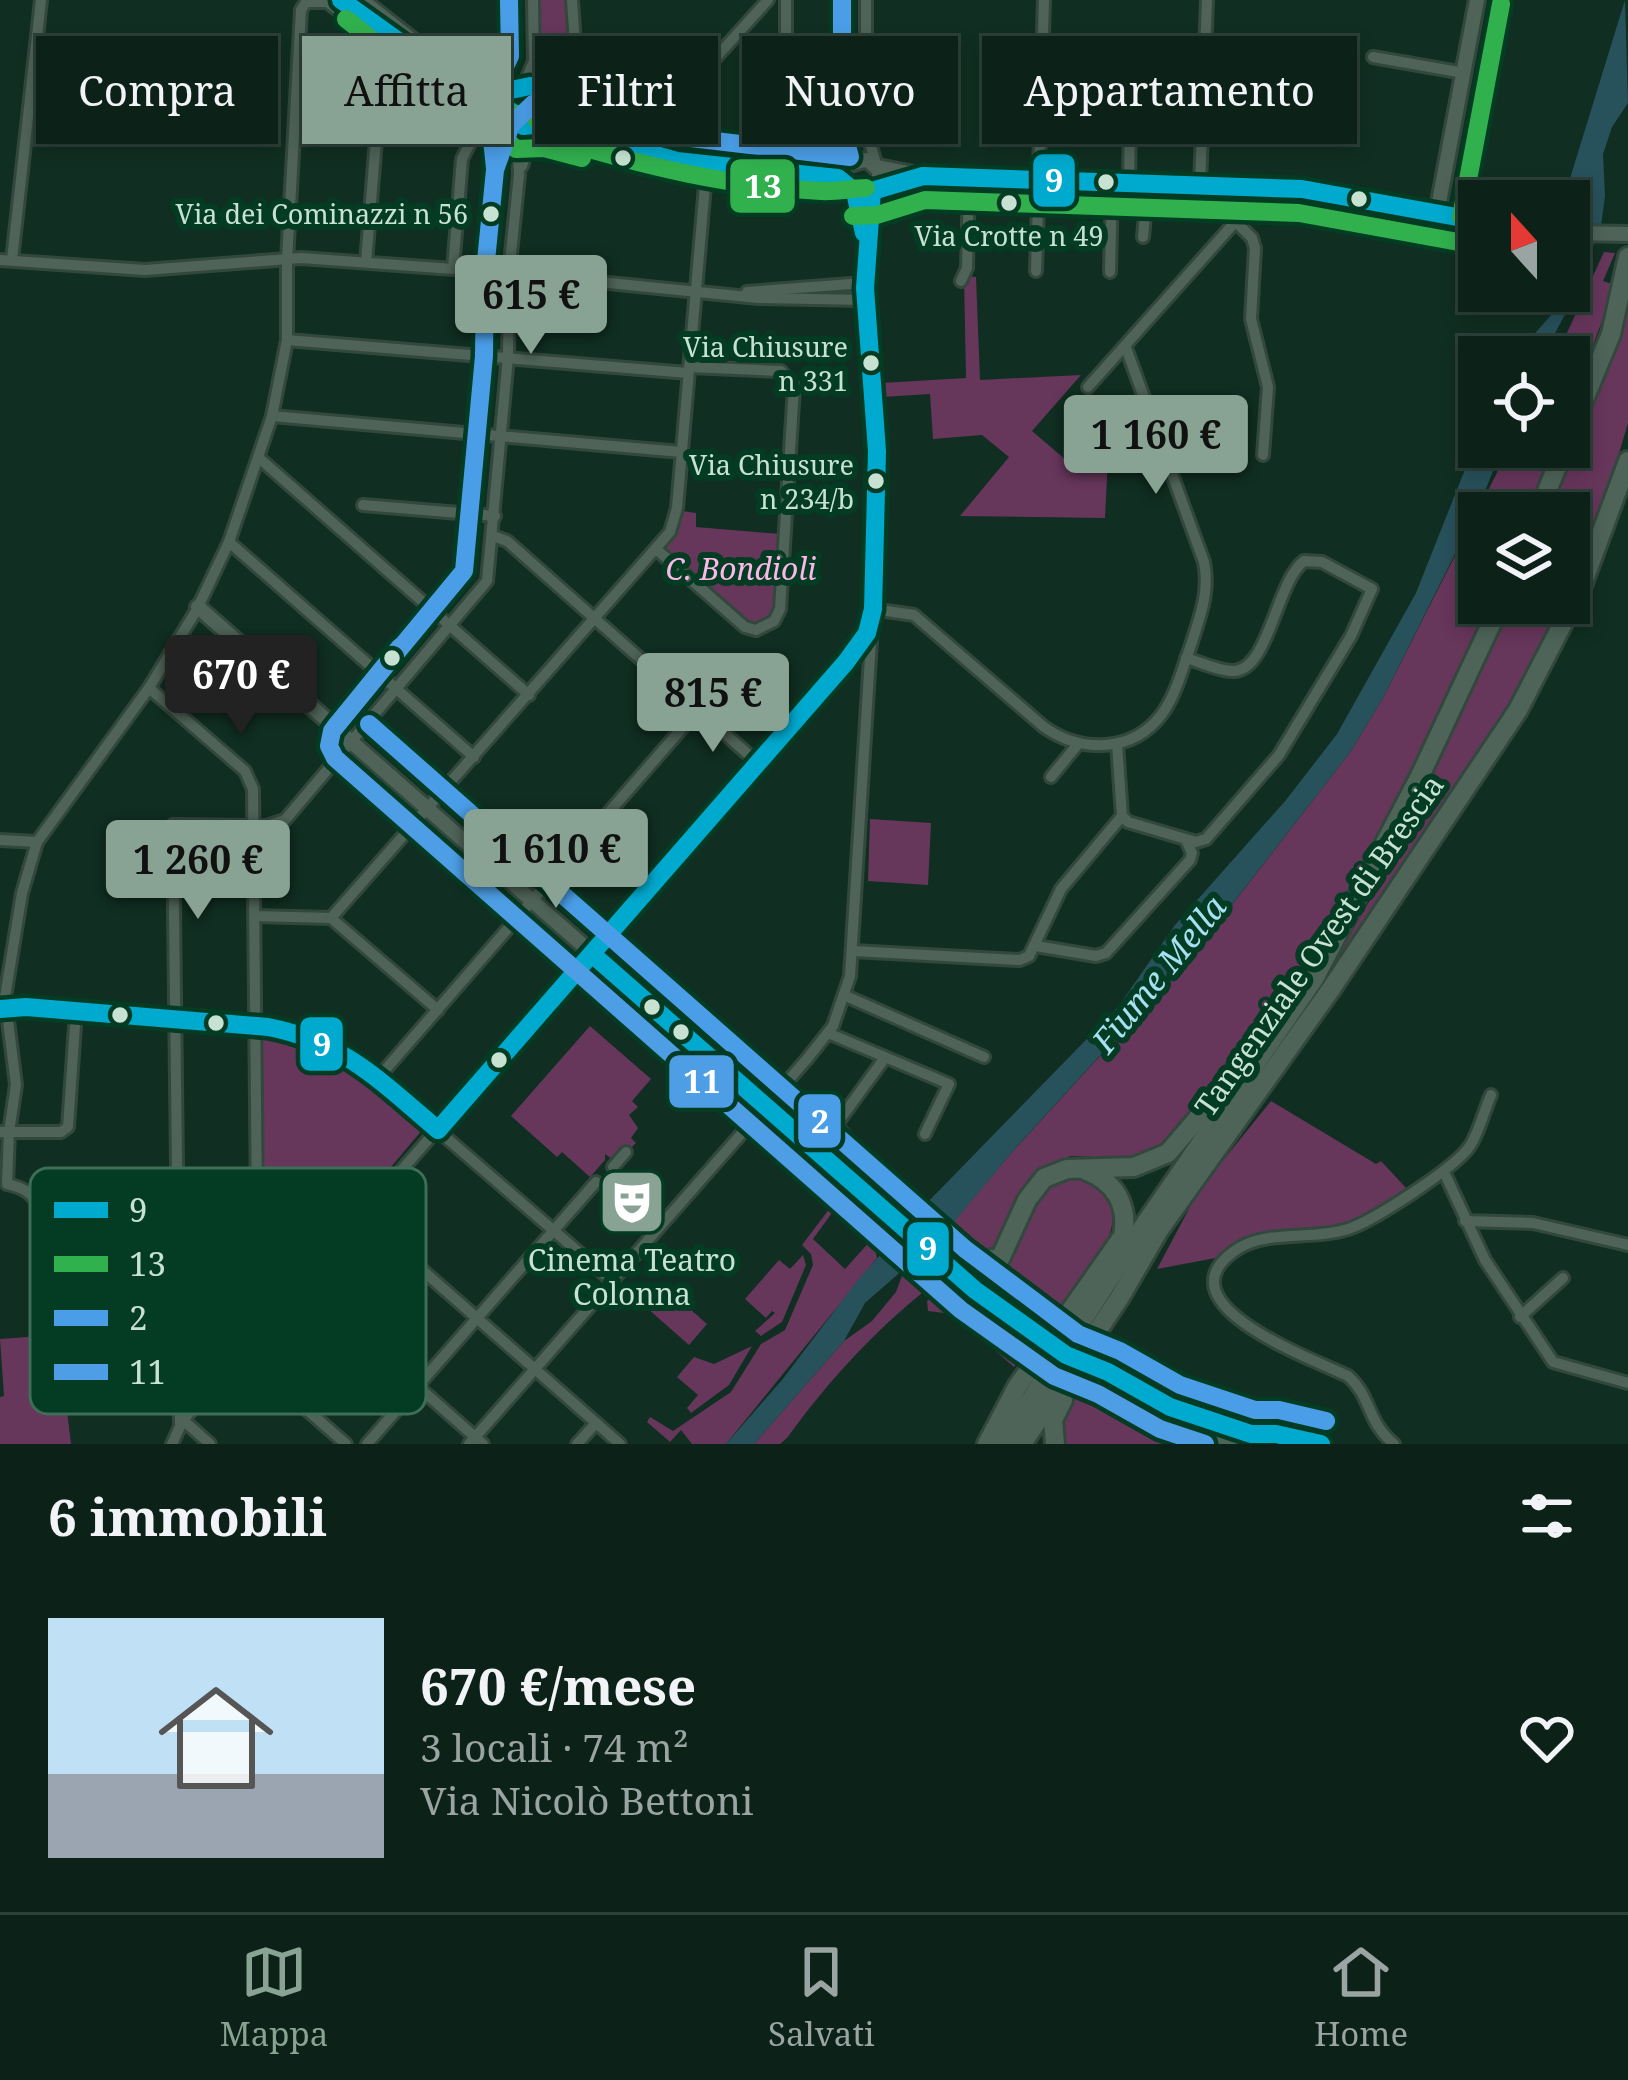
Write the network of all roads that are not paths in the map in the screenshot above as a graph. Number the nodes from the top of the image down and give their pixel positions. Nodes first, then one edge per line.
1 (41, 0) edge
2 (362, 0) edge
3 (533, 0) edge
4 (572, 0) edge
5 (768, 0) edge
6 (786, 0) edge
7 (866, 0) edge
8 (1045, 0) edge
9 (1207, 0) edge
10 (1477, 0) edge
11 (331, 1) edge
12 (375, 36) edge
13 (381, 36) edge
14 (866, 36) edge
15 (1205, 36) edge
16 (718, 55) edge
17 (1373, 57) dead end
18 (534, 61) junction
19 (1463, 73) junction
20 (535, 86) edge
21 (521, 89) junction
22 (511, 114) edge
23 (514, 116) junction
24 (535, 127) edge
25 (535, 135) edge
26 (376, 144) edge
27 (469, 144) edge
28 (614, 144) edge
29 (663, 144) edge
30 (860, 144) edge
31 (871, 144) edge
32 (1123, 144) edge
33 (1201, 144) edge
34 (786, 146) dead end
35 (853, 163) junction
36 (877, 166) junction
37 (706, 174) dead end
38 (519, 175) junction
39 (923, 176) junction
40 (969, 178) junction
41 (1040, 181) junction
42 (1120, 183) junction
43 (1148, 184) junction
44 (1200, 185) junction
45 (1253, 186) junction
46 (851, 187) junction
47 (874, 190) junction
48 (1437, 213) junction
49 (1458, 217) edge
50 (1236, 222) junction
51 (864, 230) junction
52 (1590, 233) edge
53 (1622, 234) edge
54 (1146, 236) dead end
55 (1628, 256) edge
56 (6, 260) edge
57 (286, 260) junction
58 (366, 262) junction
59 (453, 269) junction
60 (1036, 271) dead end
61 (1110, 272) dead end
62 (508, 273) junction
63 (961, 281) dead end
64 (864, 283) junction
65 (695, 292) junction
66 (738, 294) junction
67 (865, 300) junction
68 (287, 340) junction
69 (1126, 348) junction
70 (508, 357) junction
71 (1107, 366) junction
72 (689, 370) junction
73 (1137, 380) junction
74 (1590, 385) edge
75 (1088, 387) dead end
76 (272, 416) junction
77 (501, 436) junction
78 (681, 452) junction
79 (1263, 455) dead end
80 (259, 458) junction
81 (1628, 461) edge
82 (363, 505) dead end
83 (495, 516) junction
84 (493, 536) junction
85 (229, 542) junction
86 (656, 549) junction
87 (199, 607) junction
88 (872, 615) junction
89 (595, 620) junction
90 (1491, 624) edge
91 (451, 626) junction
92 (870, 649) junction
93 (1186, 658) junction
94 (847, 662) junction
95 (149, 688) junction
96 (397, 688) junction
97 (529, 694) junction
98 (697, 711) junction
99 (353, 742) junction
100 (1078, 744) junction
101 (1117, 744) junction
102 (474, 757) junction
103 (758, 763) junction
104 (1051, 778) dead end
105 (427, 808) junction
106 (1122, 816) junction
107 (254, 825) junction
108 (1184, 838) junction
109 (0, 840) edge
110 (37, 842) junction
111 (533, 901) junction
112 (255, 916) junction
113 (331, 918) junction
114 (1036, 946) junction
115 (853, 951) junction
116 (592, 953) junction
117 (846, 996) junction
118 (4, 1009) edge
119 (438, 1010) junction
120 (76, 1011) junction
121 (176, 1019) junction
122 (1286, 1022) junction
123 (256, 1026) junction
124 (828, 1034) junction
125 (984, 1057) dead end
126 (884, 1059) junction
127 (378, 1078) junction
128 (1491, 1095) dead end
129 (767, 1105) junction
130 (438, 1130) junction
131 (4, 1132) edge
132 (925, 1134) dead end
133 (858, 1150) dead end
134 (626, 1152) dead end
135 (613, 1167) dead end
136 (178, 1168) edge
137 (256, 1168) edge
138 (405, 1168) edge
139 (1080, 1169) junction
140 (1444, 1172) junction
141 (596, 1182) dead end
142 (30, 1192) edge
143 (1466, 1221) junction
144 (554, 1230) junction
145 (1159, 1230) junction
146 (1628, 1245) edge
147 (998, 1257) junction
148 (951, 1269) junction
149 (426, 1273) edge
150 (1562, 1278) dead end
151 (612, 1281) junction
152 (979, 1293) junction
153 (1520, 1317) junction
154 (477, 1318) junction
155 (1027, 1322) junction
156 (535, 1369) junction
157 (1108, 1372) joint
158 (426, 1377) edge
159 (1628, 1384) edge
160 (1130, 1387) junction
161 (426, 1394) edge
162 (181, 1414) edge
163 (188, 1414) edge
164 (312, 1414) edge
165 (393, 1414) edge
166 (1209, 1420) junction
167 (181, 1422) junction
168 (596, 1423) junction
169 (1253, 1435) junction
170 (476, 1442) edge
171 (172, 1444) edge
172 (210, 1444) edge
173 (346, 1444) edge
174 (367, 1444) edge
175 (577, 1444) edge
176 (620, 1444) edge
177 (987, 1444) edge
178 (1002, 1444) edge
179 (1022, 1444) edge
180 (1055, 1444) edge
181 (1194, 1444) edge
182 (1207, 1444) edge
183 (1221, 1444) edge
184 (1271, 1444) edge
185 (1321, 1444) edge
186 (1394, 1444) edge

1 - 56 street
2 - 21 street
3 - 18 street
4 - 18 street
5 - 16 street
6 - 34 street
7 - 14 street
8 - 41 street
9 - 15 street
10 - 19 street
11 - 12 street
11 - 13 street
11 - 57 street
17 - 19 street
18 - 21 street
19 - 48 street
20 - 21 street
21 - 23 street
22 - 23 street
23 - 24 street
23 - 38 street
25 - 38 street
26 - 58 street
27 - 59 street
28 - 46 street
29 - 35 street
30 - 35 street
31 - 36 street
32 - 42 street
33 - 44 street
35 - 36 street
35 - 46 street
36 - 39 street
36 - 47 street
37 - 65 street
38 - 62 street
39 - 40 street
39 - 47 street
40 - 41 street
40 - 63 street
41 - 42 street
41 - 60 street
42 - 43 street
42 - 61 street
43 - 44 street
43 - 54 street
44 - 45 street
45 - 48 street
45 - 50 street
46 - 47 street
46 - 51 street
47 - 51 street
48 - 49 street
50 - 69 street
50 - 79 street
51 - 64 street
52 - 53 street
55 - 74 highway
56 - 57 street
57 - 58 street
57 - 68 street
58 - 59 street
59 - 62 street
62 - 65 street
62 - 70 street
64 - 66 street
64 - 67 street
65 - 66 street
65 - 72 street
66 - 67 street
67 - 88 street
68 - 70 street
68 - 76 street
69 - 71 street
69 - 73 street
70 - 72 street
70 - 77 street
71 - 73 street
71 - 75 street
72 - 78 street
72 - 86 street
73 - 93 street
76 - 77 street
76 - 80 street
77 - 78 street
77 - 83 street
78 - 86 street
80 - 85 street
80 - 91 street
81 - 145 highway, Tangenziale Ovest di Brescia
82 - 83 street
83 - 84 street
84 - 89 street
84 - 91 street
85 - 87 street
85 - 96 street
86 - 89 street
87 - 95 street
87 - 99 street
88 - 92 street
88 - 94 street
88 - 100 street
89 - 97 street
89 - 98 street
90 - 122 highway, Tangenziale Ovest di Brescia
91 - 96 street
91 - 97 street
92 - 94 street
92 - 115 street
93 - 101 street
93 - 108 street
94 - 103 street
95 - 107 street
95 - 110 street
96 - 99 street
96 - 102 street
97 - 102 street
98 - 103 street
98 - 111 street
99 - 105 street
99 - 107 street
100 - 101 street
100 - 104 street
101 - 106 street
102 - 105 street
103 - 116 street
105 - 111 street
105 - 113 street
106 - 108 street
106 - 114 street
107 - 112 street
107 - 121 street
108 - 114 street
109 - 110 street
110 - 118 street
111 - 116 street
111 - 119 street
112 - 113 street
112 - 123 street
113 - 119 street
114 - 115 street
115 - 117 street
116 - 129 street
116 - 130 street
117 - 124 street
117 - 125 street
118 - 120 street
118 - 131 street
119 - 127 street
120 - 121 street
120 - 131 street
121 - 123 street
121 - 136 street
122 - 139 highway
122 - 178 highway, Tangenziale Ovest di Brescia
123 - 127 street
123 - 137 street
124 - 126 street
124 - 129 street
126 - 132 street
126 - 133 street
127 - 130 street
128 - 140 street
129 - 148 street
129 - 151 street
130 - 138 street
130 - 144 street
131 - 142 street
134 - 135 street
139 - 147 highway
139 - 177 highway
140 - 143 street
140 - 186 street
141 - 144 street
143 - 146 street
143 - 153 street
144 - 151 street
144 - 154 street
145 - 179 highway, Tangenziale Ovest di Brescia
145 - 180 highway
147 - 148 highway
147 - 152 highway
147 - 155 highway
148 - 152 street
149 - 154 street
150 - 153 street
151 - 156 street
152 - 155 street
153 - 159 street
154 - 156 street
154 - 158 street
155 - 157 highway, bridge
156 - 168 street
156 - 170 street
157 - 160 street
160 - 166 street
160 - 181 highway
161 - 170 street
162 - 167 street
163 - 167 street
164 - 173 street
165 - 174 street
166 - 169 street
166 - 181 highway
166 - 182 highway
167 - 171 street
167 - 172 street
168 - 175 street
168 - 176 street
169 - 183 highway
169 - 184 street
169 - 185 street

